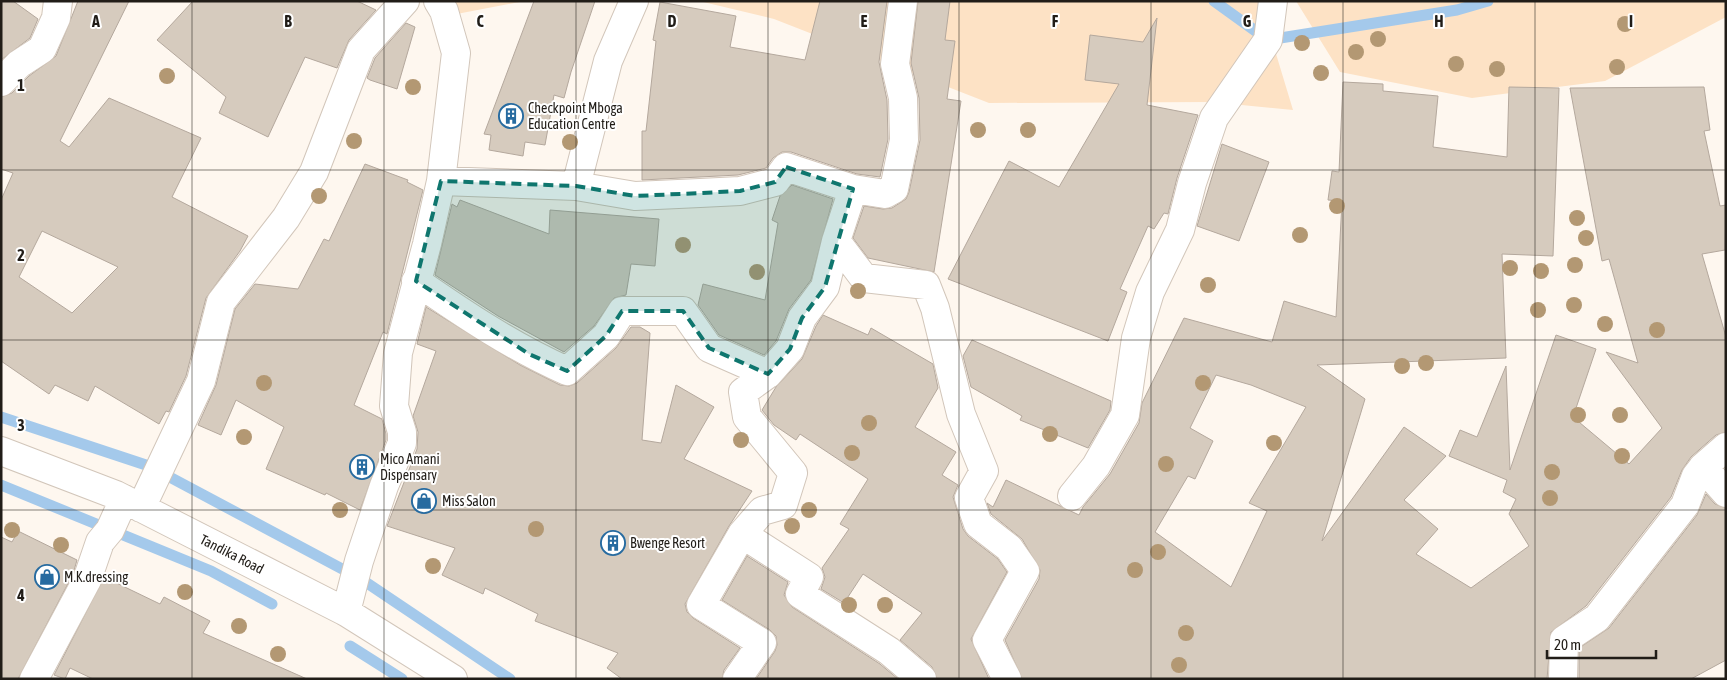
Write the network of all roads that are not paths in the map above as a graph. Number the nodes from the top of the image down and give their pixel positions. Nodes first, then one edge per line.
1 (58, 1) edge
2 (405, 1) edge
3 (438, 1) edge
4 (634, 1) edge
5 (903, 1) edge
6 (1273, 1) edge
7 (1, 82) edge
8 (441, 181) junction
9 (576, 186) junction
10 (853, 189) junction
11 (836, 241) junction
12 (416, 282) junction
13 (768, 374) junction
14 (1726, 447) edge
15 (1, 451) edge
16 (1703, 467) junction
17 (1726, 493) edge
18 (1072, 496) dead end
19 (133, 503) junction
20 (742, 534) junction
21 (346, 612) junction
22 (34, 679) edge
23 (453, 679) edge
24 (737, 679) edge
25 (922, 679) edge
26 (1007, 679) edge
27 (1562, 679) edge

1 - 7 street
2 - 19 street
3 - 8 street
4 - 9 street
5 - 10 street
6 - 18 street
8 - 9 street
8 - 12 street
9 - 10 street
10 - 11 street
11 - 13 street
11 - 26 street
12 - 13 street
12 - 21 street
13 - 20 street
14 - 16 street
15 - 19 street, Tandika Road
16 - 17 street
16 - 27 street
19 - 21 street, Tandika Road
19 - 22 street
20 - 24 street
20 - 25 street
21 - 23 street, Tandika Road

